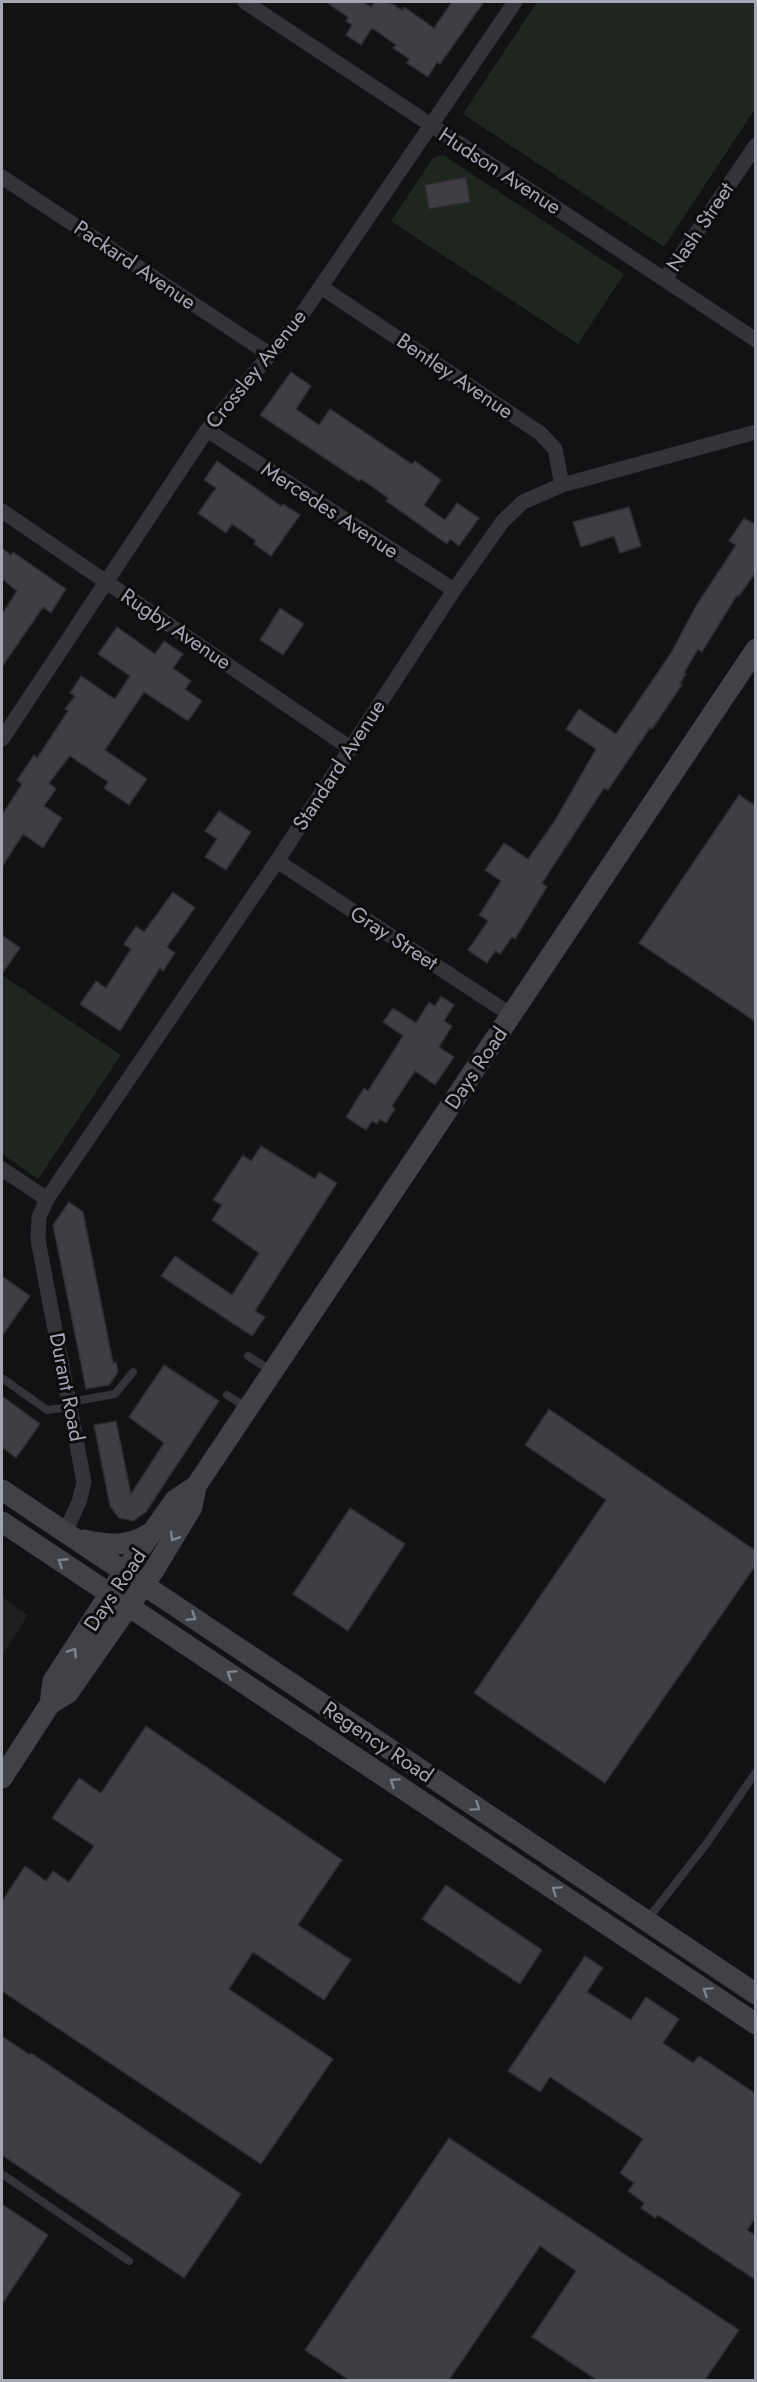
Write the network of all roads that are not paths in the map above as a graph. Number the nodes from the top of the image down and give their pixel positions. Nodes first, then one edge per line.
1 (245, 2) edge
2 (515, 2) edge
3 (431, 126) junction
4 (756, 145) edge
5 (2, 177) edge
6 (665, 279) junction
7 (321, 287) junction
8 (756, 340) edge
9 (269, 354) junction
10 (207, 430) junction
11 (756, 432) edge
12 (562, 485) junction
13 (2, 511) edge
14 (106, 582) junction
15 (454, 590) junction
16 (756, 649) edge
17 (2, 740) edge
18 (350, 748) junction
19 (277, 861) junction
20 (512, 1015) junction
21 (2, 1169) edge
22 (47, 1199) junction
23 (38, 1240) joint
24 (248, 1356) dead end
25 (133, 1372) dead end
26 (273, 1372) junction
27 (2, 1378) edge
28 (227, 1395) dead end
29 (70, 1404) junction
30 (248, 1409) junction
31 (196, 1486) junction
32 (2, 1490) edge
33 (2, 1522) edge
34 (155, 1529) junction
35 (70, 1535) junction
36 (124, 1572) junction
37 (143, 1584) junction
38 (111, 1594) junction
39 (129, 1606) junction
40 (50, 1704) junction
41 (756, 1773) edge
42 (2, 1778) edge
43 (646, 1921) junction
44 (756, 1994) edge
45 (756, 2024) edge
46 (2, 2174) edge
47 (129, 2261) dead end

1 - 3 street, Hudson Avenue
2 - 3 street, Crossley Avenue
3 - 6 street, Hudson Avenue
3 - 7 street, Crossley Avenue
4 - 6 street, Nash Street
5 - 9 street, Packard Avenue
6 - 8 street, Hudson Avenue
7 - 9 street, Crossley Avenue
7 - 12 street, Bentley Avenue
9 - 10 street, Crossley Avenue
10 - 14 street, Crossley Avenue
10 - 15 street, Mercedes Avenue
11 - 12 street, Standard Avenue
12 - 15 street, Standard Avenue
13 - 14 street, Rugby Avenue
14 - 17 street, Crossley Avenue
14 - 18 street, Rugby Avenue
15 - 18 street, Standard Avenue
16 - 20 main road, Days Road
18 - 19 street, Standard Avenue
19 - 20 street, Gray Street
19 - 22 street, Standard Avenue
20 - 26 main road, Days Road
21 - 22 street
22 - 23 street, Standard Avenue
23 - 29 street, Durant Road
24 - 26 lane
25 - 29 lane
26 - 30 main road, Days Road
27 - 29 lane
28 - 30 lane
29 - 35 street, Durant Road
30 - 31 main road, Days Road
31 - 34 main road, Days Road
31 -> 37 main road, Days Road
32 - 35 main road, Regency Road
38 -> 33 main road, Regency Road
34 - 35 main road
34 - 36 main road, Days Road
35 - 36 main road, Regency Road
36 - 37 main road, Regency Road
36 - 38 main road, Days Road
37 - 39 main road, Days Road
37 -> 43 main road, Regency Road
38 - 39 main road, Regency Road
40 -> 38 main road, Days Road
39 - 40 main road, Days Road
45 -> 39 main road, Regency Road
40 - 42 main road, Days Road
41 - 43 lane
43 - 44 main road, Regency Road
46 - 47 lane

